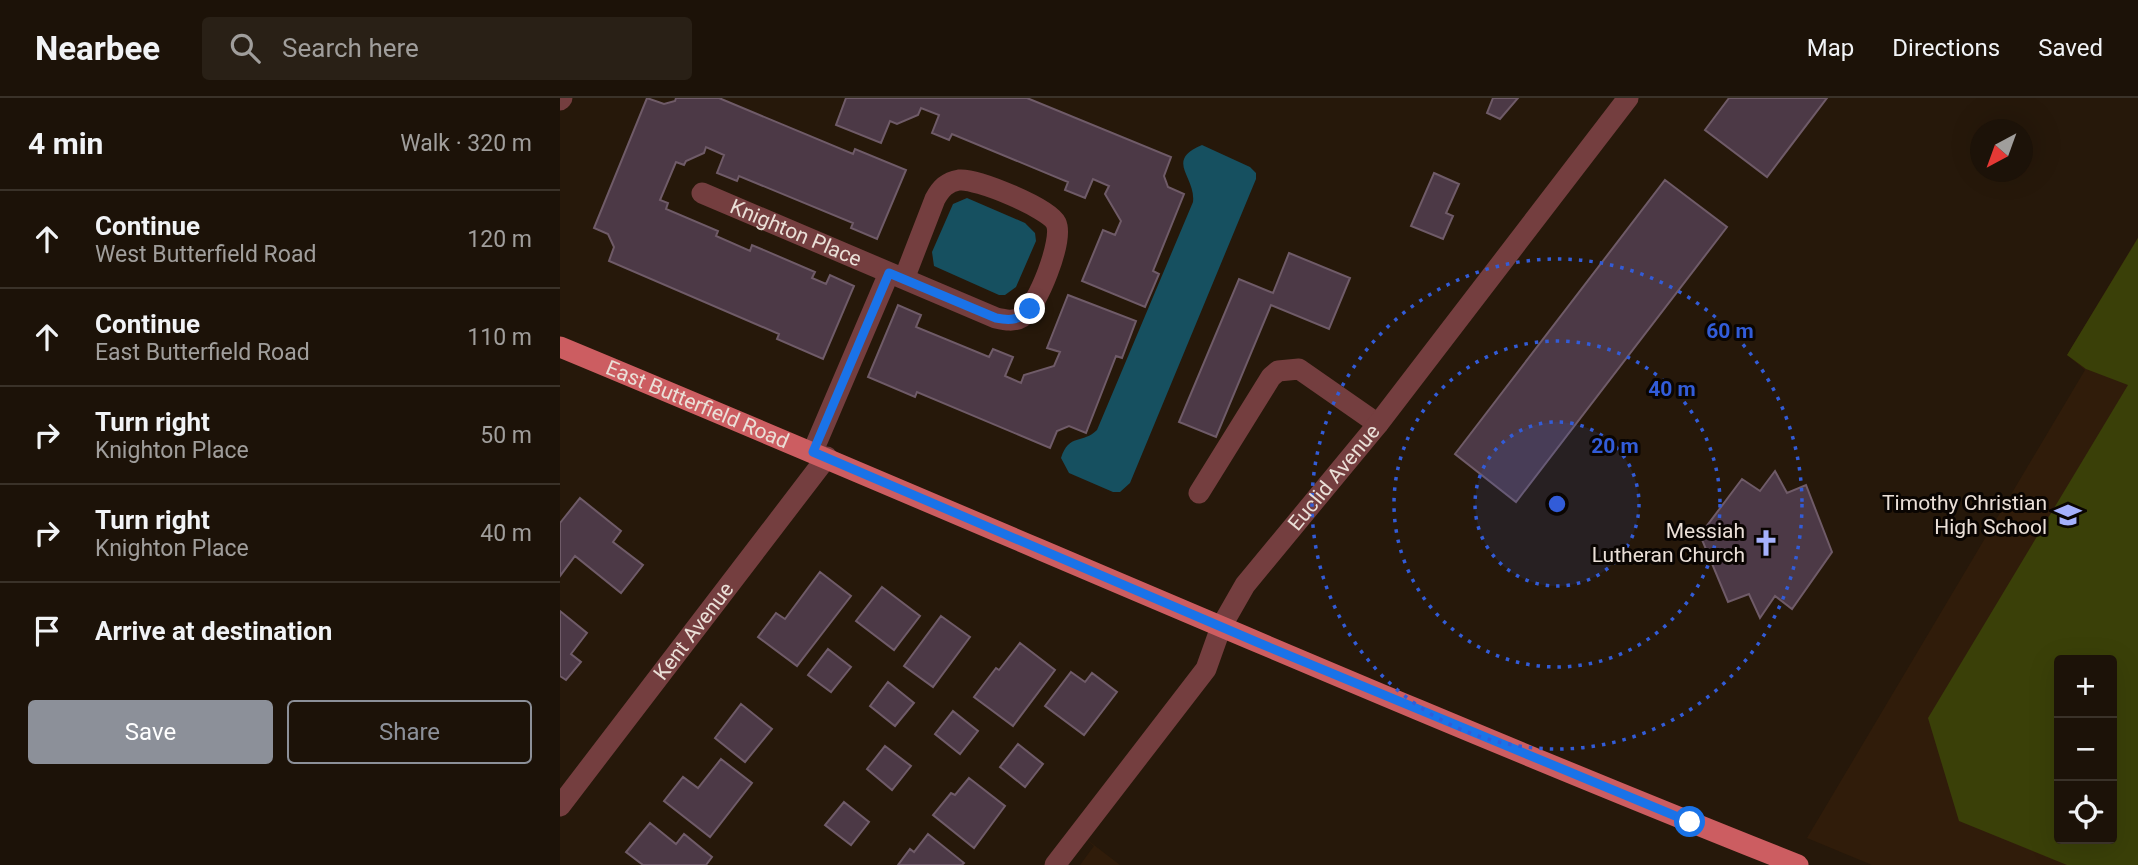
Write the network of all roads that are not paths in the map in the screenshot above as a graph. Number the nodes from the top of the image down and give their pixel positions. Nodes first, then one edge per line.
1 (1628, 98) edge
2 (702, 194) dead end
3 (897, 276) junction
4 (560, 347) edge
5 (1378, 424) junction
6 (820, 454) junction
7 (1199, 493) dead end
8 (1221, 627) junction
9 (560, 806) edge
10 (1055, 865) edge
11 (1798, 865) edge

1 - 5 street, Euclid Avenue
2 - 3 street, Knighton Place
3 - 3 street, Knighton Place
3 - 6 street, Knighton Place
4 - 6 main road, East Butterfield Road
5 - 7 street
5 - 8 street, Euclid Avenue
6 - 8 main road, East Butterfield Road
6 - 9 street, Kent Avenue
8 - 10 street, Euclid Avenue
8 - 11 main road, East Butterfield Road

